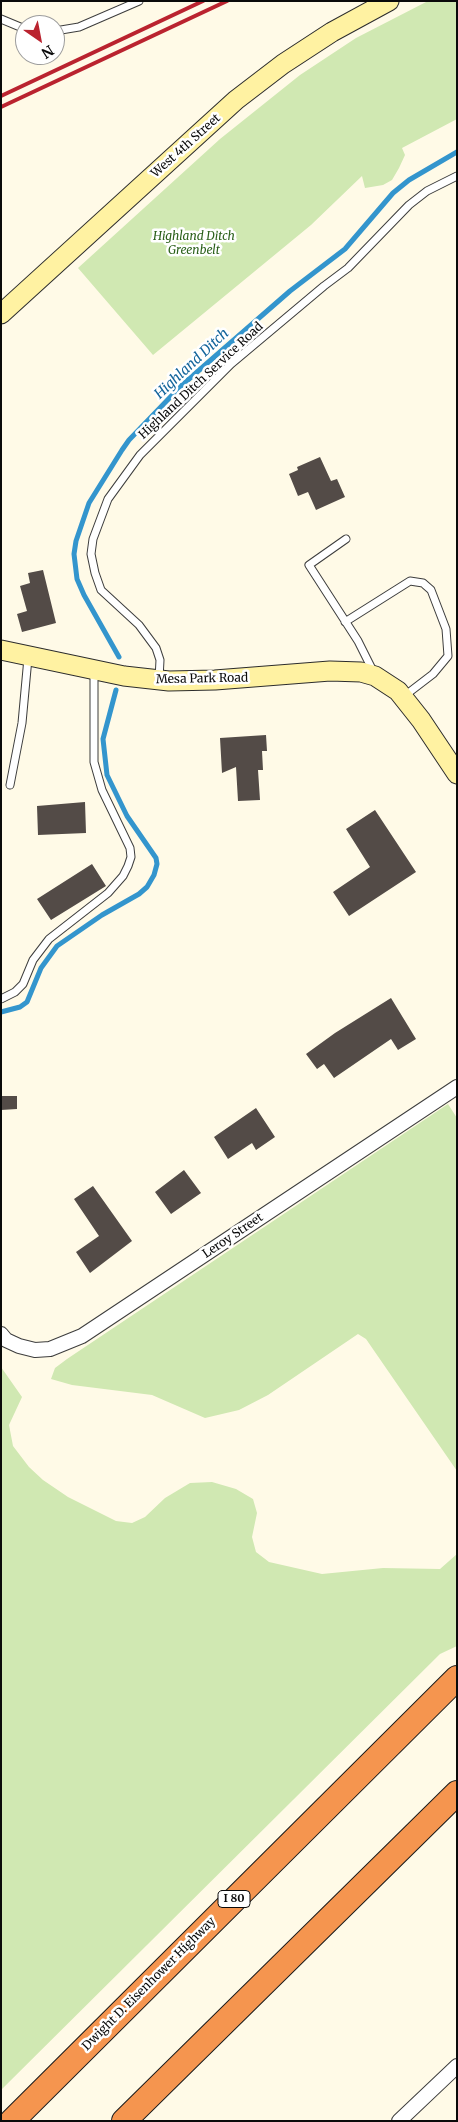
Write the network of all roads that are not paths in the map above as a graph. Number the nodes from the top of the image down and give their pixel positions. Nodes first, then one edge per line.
1 (139, 1) edge
2 (389, 1) edge
3 (1, 19) edge
4 (15, 25) edge
5 (65, 29) edge
6 (457, 176) edge
7 (1, 314) edge
8 (346, 539) dead end
9 (345, 622) junction
10 (1, 650) edge
11 (28, 655) junction
12 (94, 670) junction
13 (375, 676) junction
14 (159, 680) junction
15 (403, 697) junction
16 (457, 774) edge
17 (10, 785) dead end
18 (1, 999) edge
19 (457, 1087) edge
20 (1, 1334) edge
21 (457, 1678) edge
22 (457, 1793) edge
23 (457, 2066) edge
24 (12, 2121) edge
25 (124, 2121) edge
26 (399, 2121) edge

1 - 5 lane
2 - 7 street, West 4th Street
3 - 4 lane
6 - 14 lane, Highland Ditch Service Road
8 - 9 lane
9 - 13 lane
9 - 15 lane
10 - 11 street, Mesa Park Road
11 - 12 street, Mesa Park Road
11 - 17 lane
12 - 14 street, Mesa Park Road
12 - 18 lane
13 - 14 street, Mesa Park Road
13 - 15 street
15 - 16 street
19 - 20 street, Leroy Street
21 - 24 highway, Dwight D. Eisenhower Highway / I 80
22 - 25 highway
23 - 26 street

